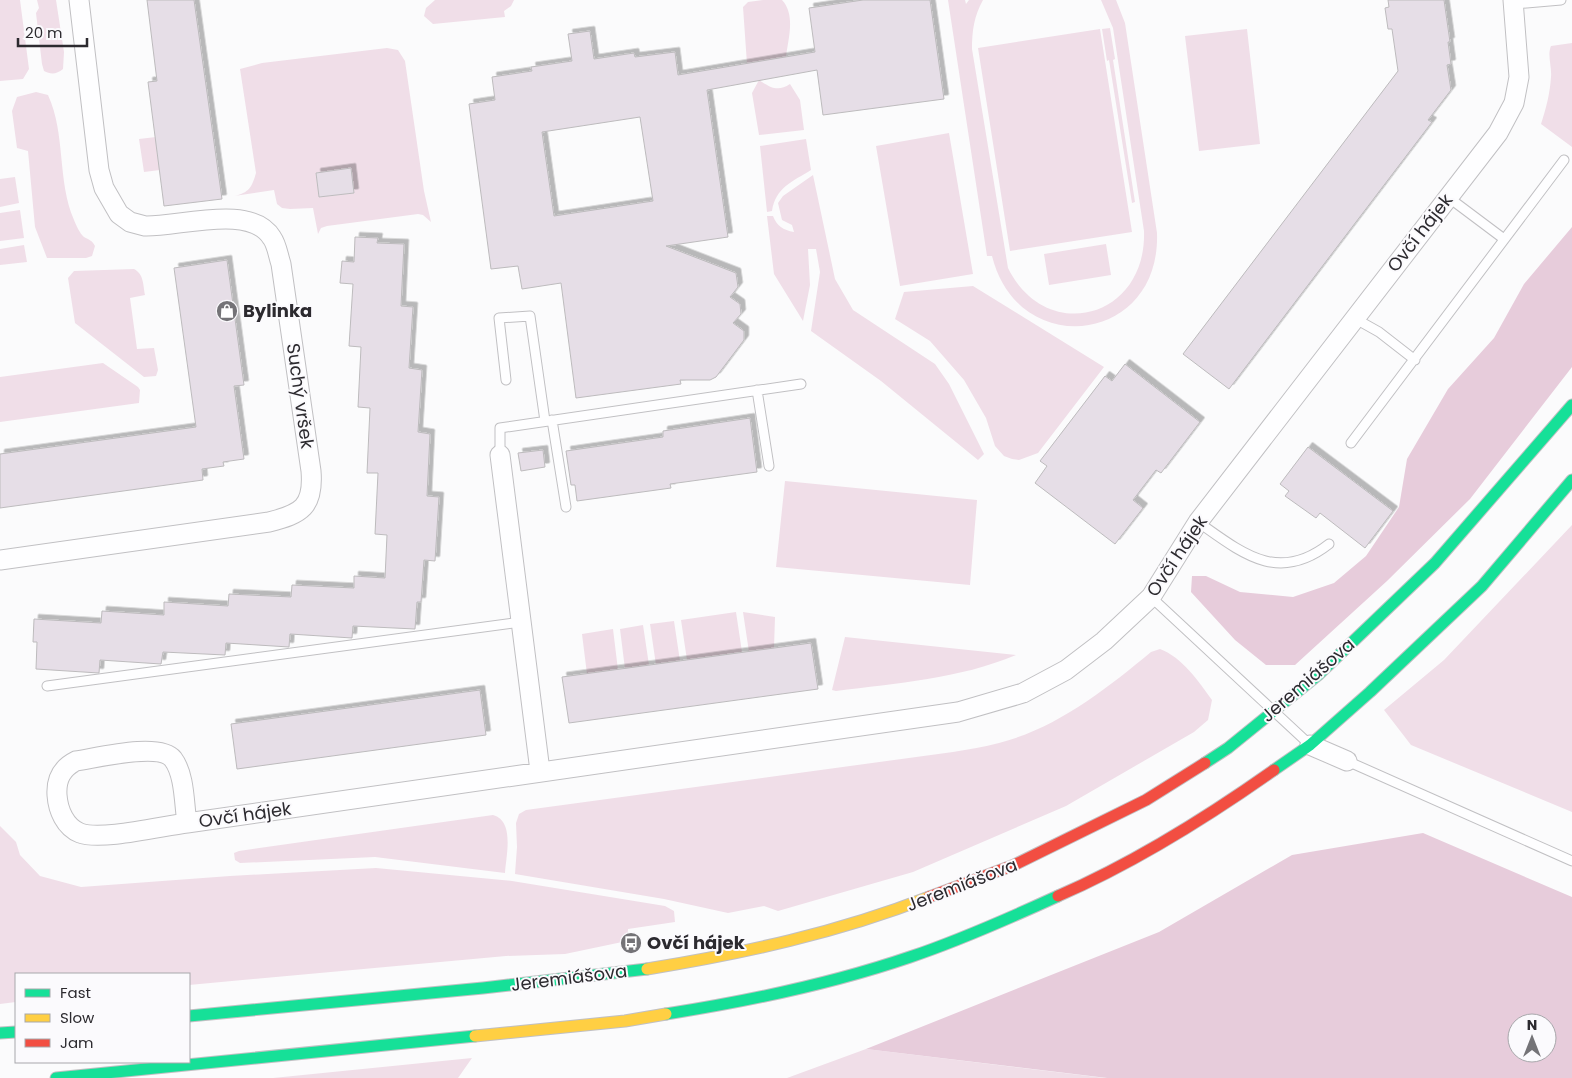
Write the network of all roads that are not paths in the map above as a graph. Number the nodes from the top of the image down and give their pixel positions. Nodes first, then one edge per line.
1 (79, 0) edge
2 (1561, 0) edge
3 (1514, 2) edge
4 (1564, 160) dead end
5 (1448, 197) junction
6 (1504, 239) junction
7 (1354, 318) junction
8 (1415, 360) junction
9 (506, 380) dead end
10 (801, 384) dead end
11 (757, 390) junction
12 (1572, 405) edge
13 (549, 421) junction
14 (1351, 444) dead end
15 (500, 455) joint
16 (769, 466) dead end
17 (1572, 480) edge
18 (566, 507) dead end
19 (1198, 522) junction
20 (1329, 544) dead end
21 (0, 560) edge
22 (1151, 597) junction
23 (521, 622) junction
24 (47, 686) dead end
25 (1274, 711) junction
26 (1310, 745) junction
27 (1347, 761) joint
28 (540, 771) junction
29 (187, 823) junction
30 (1572, 861) edge
31 (190, 1016) edge
32 (15, 1032) edge
33 (0, 1034) edge
34 (56, 1078) edge

1 - 21 street, Suchý vršek
2 - 3 lane
3 - 5 street, Ovčí hájek
4 - 6 lane
5 - 6 lane
5 - 7 street, Ovčí hájek
6 - 8 lane
7 - 8 lane
7 - 19 street, Ovčí hájek
8 - 14 lane
9 - 13 lane
10 - 11 lane
11 - 13 lane
11 - 16 lane
12 - 25 main road, Jeremiášova
13 - 15 lane
13 - 18 lane
15 - 23 street
17 - 26 main road
19 - 20 lane
19 - 22 street, Ovčí hájek
22 - 25 lane
22 - 28 street, Ovčí hájek
23 - 24 lane
23 - 28 street
25 - 26 lane
25 - 31 main road, Jeremiášova
26 - 27 street
26 - 34 main road
27 - 30 lane
28 - 29 street, Ovčí hájek
29 - 29 street, Ovčí hájek
32 - 33 main road

